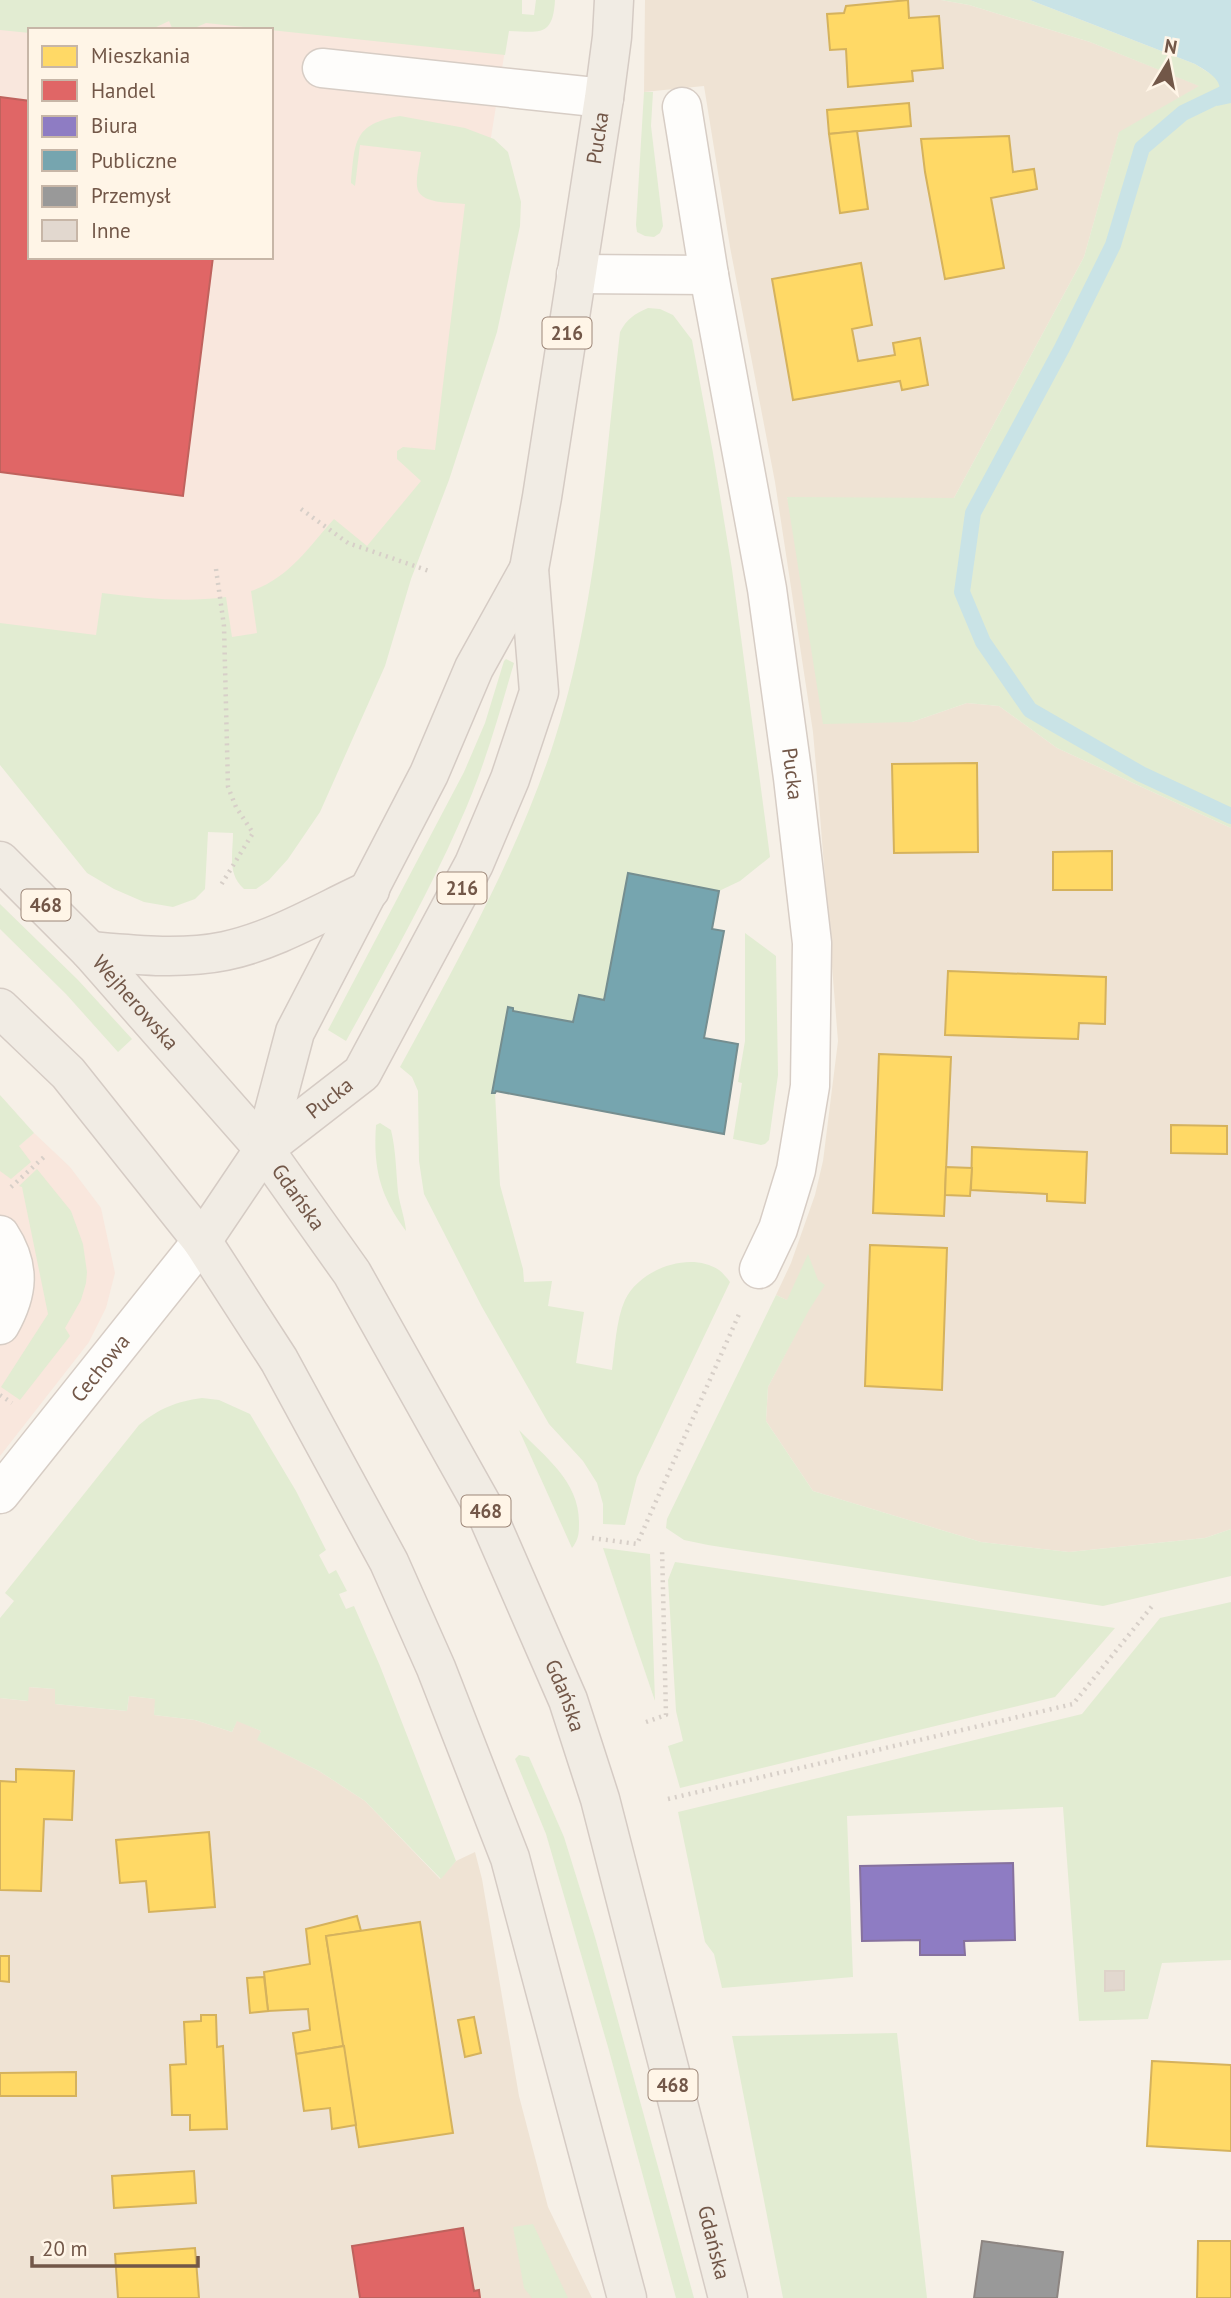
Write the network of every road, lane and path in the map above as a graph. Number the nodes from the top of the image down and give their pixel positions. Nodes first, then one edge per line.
1 (614, 0) edge
2 (322, 68) dead end
3 (604, 98) junction
4 (682, 107) dead end
5 (576, 274) junction
6 (709, 275) junction
7 (300, 509) dead end
8 (216, 569) dead end
9 (528, 569) junction
10 (432, 572) dead end
11 (0, 861) edge
12 (220, 885) dead end
13 (370, 890) junction
14 (90, 951) junction
15 (0, 1008) edge
16 (264, 1149) junction
17 (44, 1157) dead end
18 (9, 1189) dead end
19 (0, 1235) edge
20 (202, 1241) junction
21 (759, 1269) joint
22 (0, 1325) edge
23 (0, 1494) edge
24 (592, 1538) dead end
25 (662, 1548) dead end
26 (1153, 1605) dead end
27 (646, 1722) dead end
28 (668, 1799) dead end
29 (627, 2298) edge
30 (728, 2298) edge

1 - 3 main road, Pucka / 216
2 - 3 street
3 - 5 main road, Pucka / 216
4 - 6 street, Pucka
5 - 6 street
5 - 9 main road, Pucka / 216
6 - 21 street, Pucka
7 - 10 path
8 - 12 path
9 - 13 main road, Pucka / 216
9 - 16 main road, Pucka / 216
11 - 14 main road, Wejherowska / 468
13 - 14 main road
13 - 16 main road, Pucka / 216
14 - 16 main road, Wejherowska / 468
15 - 20 main road
16 - 20 main road, Pucka
16 - 30 main road, Gdańska / 468
17 - 18 path
19 - 22 street
20 - 23 street, Cechowa
20 - 29 main road
21 - 24 path
25 - 27 path
26 - 28 path

